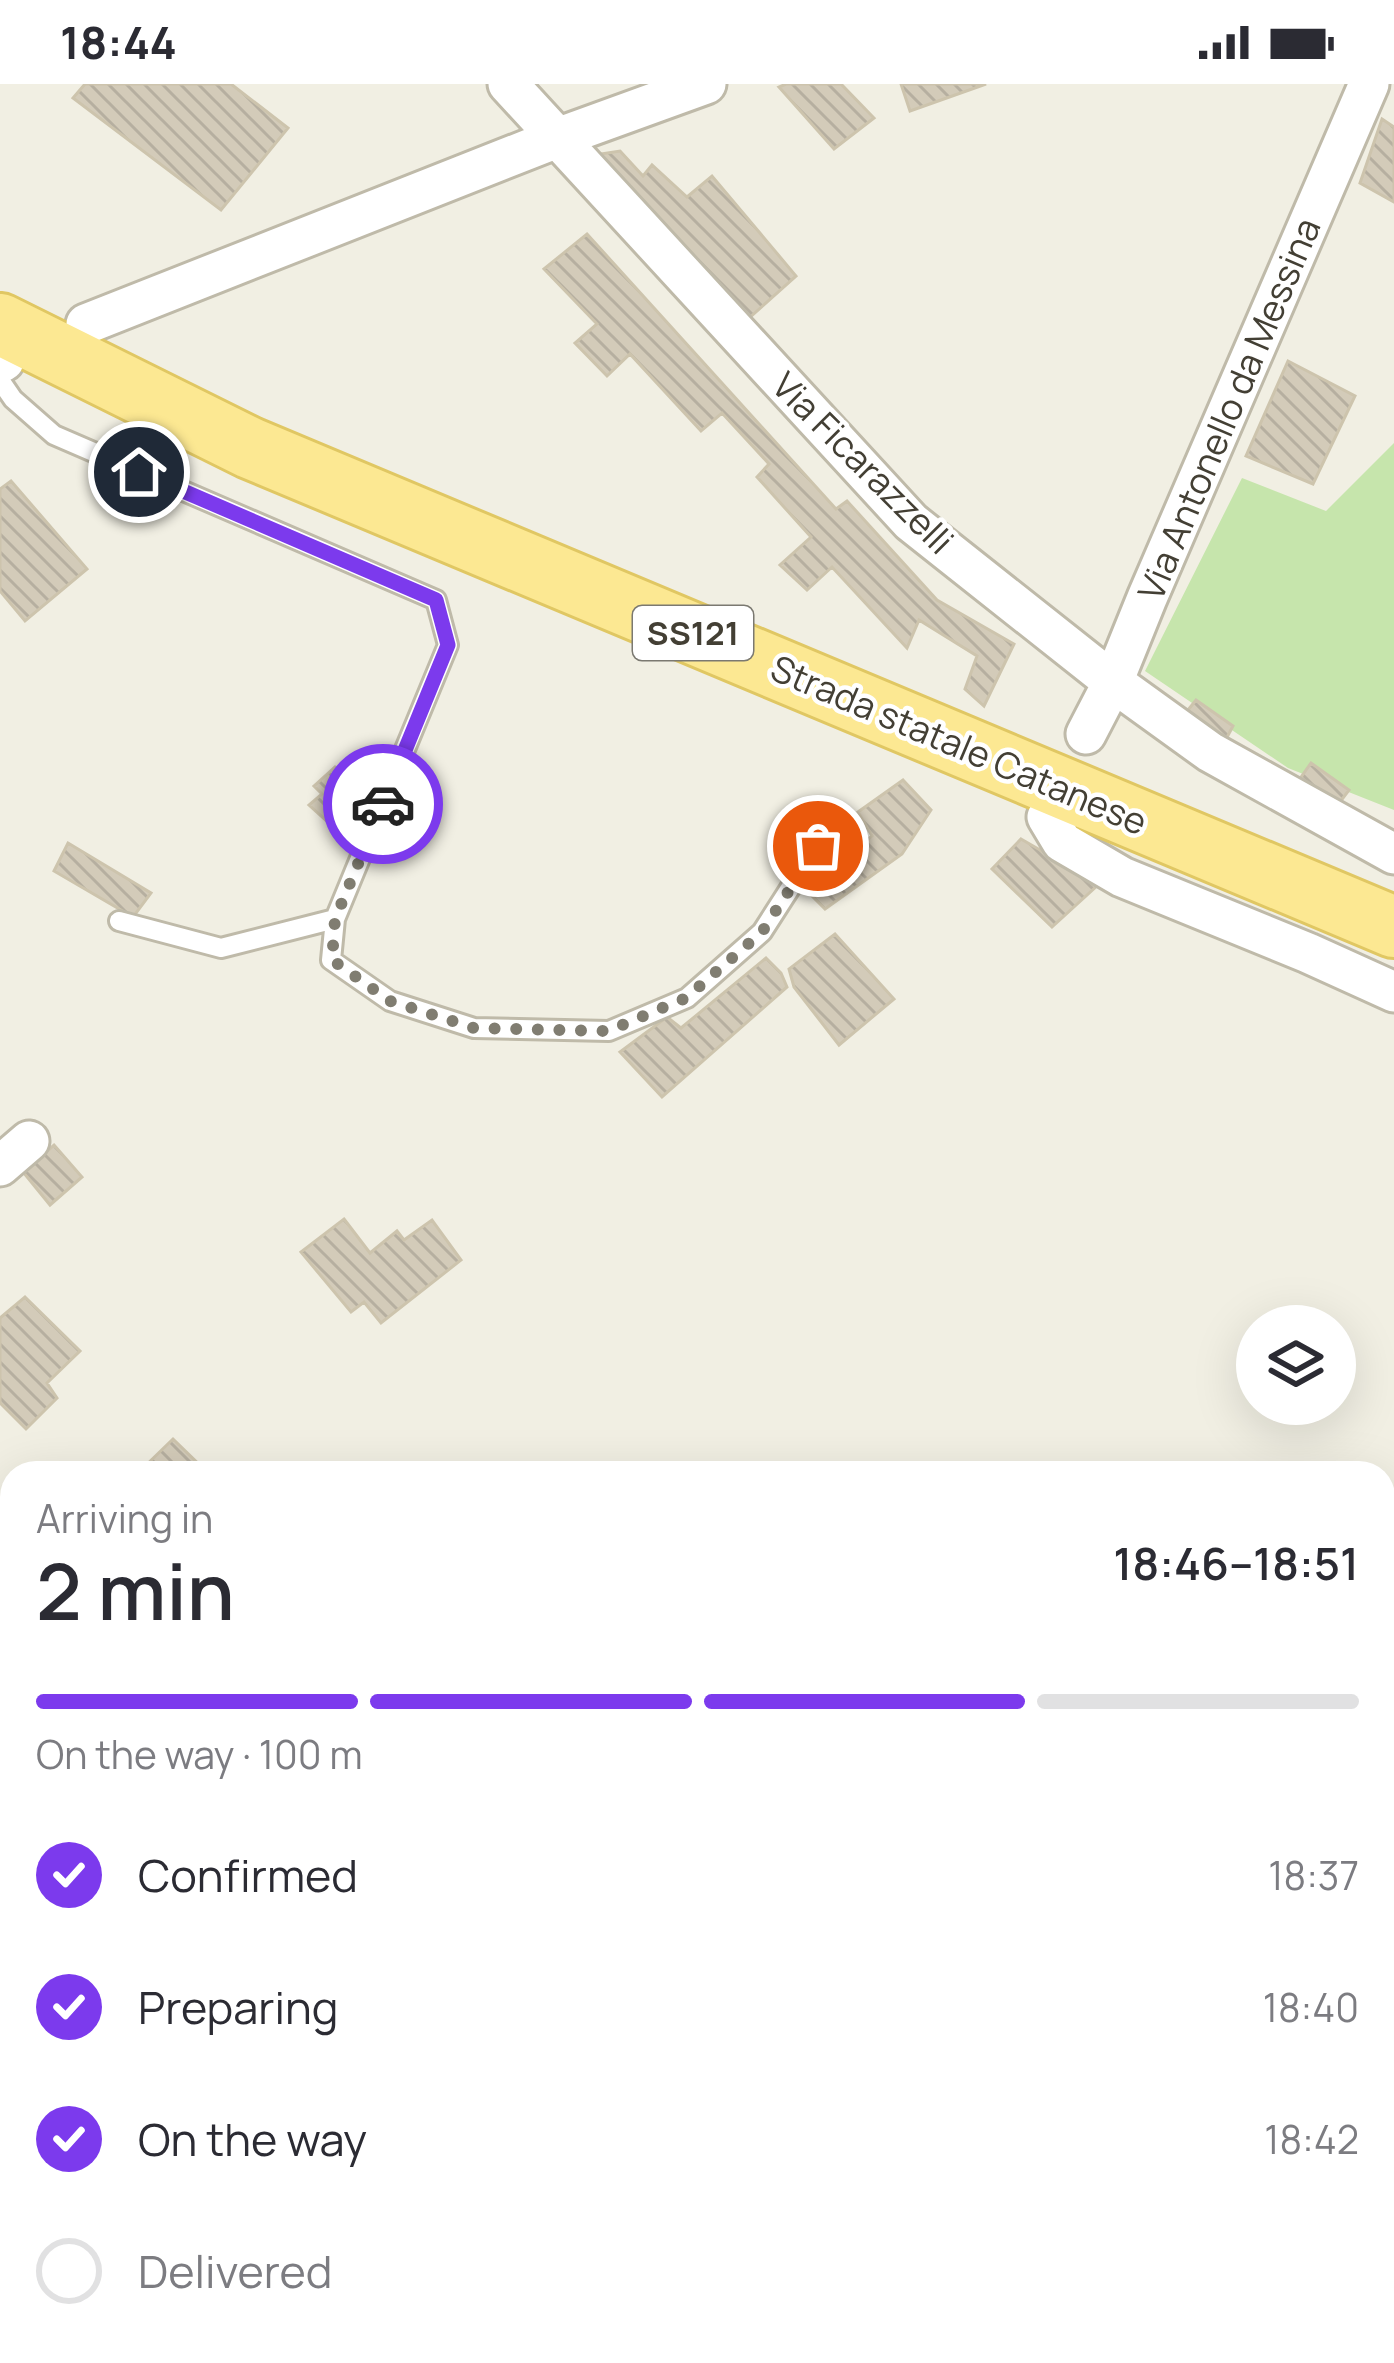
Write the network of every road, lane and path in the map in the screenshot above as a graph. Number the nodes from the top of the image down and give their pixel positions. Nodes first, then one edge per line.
1 (508, 84) edge
2 (706, 84) edge
3 (1370, 84) edge
4 (557, 138) junction
5 (86, 324) dead end
6 (1, 357) edge
7 (1113, 682) junction
8 (1086, 734) dead end
9 (837, 815) dead end
10 (1047, 818) dead end
11 (1394, 854) edge
12 (335, 919) junction
13 (119, 921) dead end
14 (1394, 927) edge
15 (1394, 992) edge

1 - 4 street, Via Ficarazzelli
2 - 4 street
3 - 7 street, Via Antonello da Messina
4 - 5 street
4 - 7 street, Via Ficarazzelli
6 - 12 lane
6 - 14 main road, Strada statale Catanese / SS121
7 - 8 street, Via Antonello da Messina
7 - 11 street, Via Ficarazzelli
9 - 12 lane
10 - 15 street
12 - 13 lane

